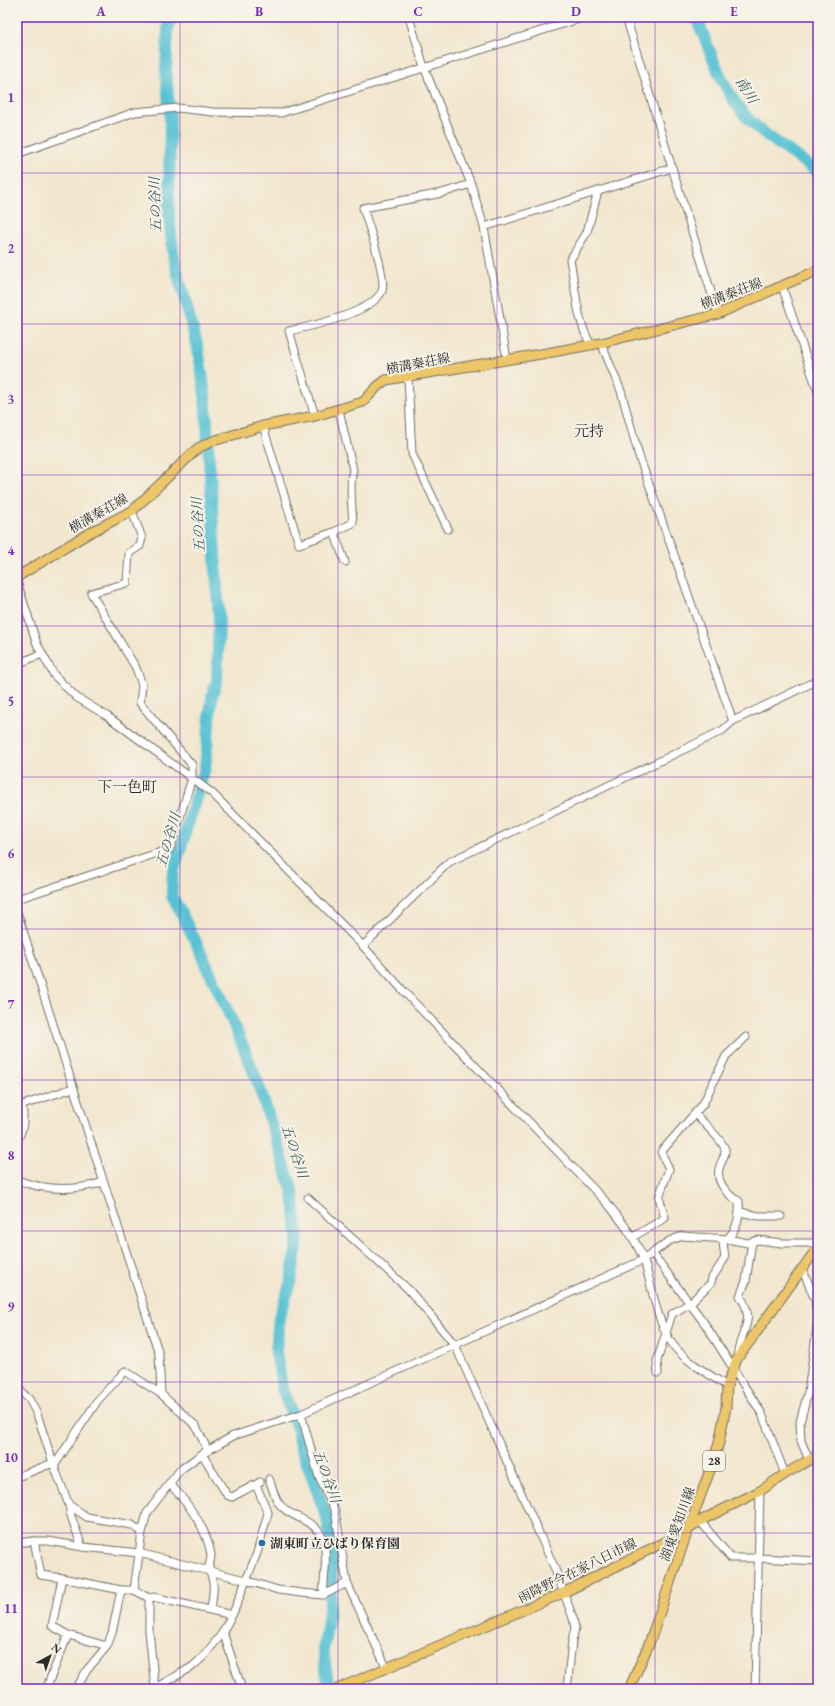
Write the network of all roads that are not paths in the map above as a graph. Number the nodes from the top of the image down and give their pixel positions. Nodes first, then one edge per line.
1 (409, 17) edge
2 (585, 17) edge
3 (626, 17) edge
4 (424, 67) junction
5 (17, 154) edge
6 (672, 168) junction
7 (471, 184) junction
8 (598, 191) junction
9 (484, 227) junction
10 (818, 270) edge
11 (782, 286) junction
12 (718, 314) junction
13 (601, 343) junction
14 (592, 344) junction
15 (507, 359) junction
16 (408, 377) junction
17 (818, 392) edge
18 (339, 410) junction
19 (315, 416) junction
20 (263, 426) junction
21 (132, 511) junction
22 (448, 529) dead end
23 (334, 532) junction
24 (345, 562) dead end
25 (17, 577) edge
26 (17, 582) edge
27 (42, 654) junction
28 (17, 664) edge
29 (818, 680) edge
30 (733, 721) junction
31 (192, 778) junction
32 (17, 899) edge
33 (17, 912) edge
34 (363, 946) junction
35 (746, 1037) dead end
36 (73, 1088) junction
37 (19, 1106) edge
38 (695, 1114) junction
39 (17, 1140) edge
40 (17, 1180) edge
41 (104, 1182) junction
42 (308, 1198) dead end
43 (740, 1212) junction
44 (780, 1216) dead end
45 (633, 1237) junction
46 (727, 1239) junction
47 (752, 1242) junction
48 (818, 1243) edge
49 (818, 1247) edge
50 (653, 1254) junction
51 (643, 1260) junction
52 (802, 1268) junction
53 (690, 1303) junction
54 (818, 1319) edge
55 (667, 1333) junction
56 (455, 1344) junction
57 (737, 1359) junction
58 (733, 1369) junction
59 (658, 1372) dead end
60 (727, 1386) junction
61 (17, 1388) edge
62 (161, 1394) junction
63 (301, 1414) junction
64 (205, 1453) junction
65 (818, 1455) edge
66 (809, 1460) junction
67 (53, 1464) junction
68 (785, 1474) junction
69 (17, 1477) edge
70 (269, 1479) dead end
71 (169, 1483) junction
72 (760, 1491) junction
73 (69, 1505) junction
74 (700, 1521) junction
75 (688, 1530) junction
76 (142, 1532) junction
77 (34, 1541) junction
78 (17, 1543) edge
79 (82, 1547) junction
80 (139, 1552) junction
81 (759, 1558) junction
82 (818, 1561) edge
83 (208, 1570) junction
84 (62, 1578) junction
85 (245, 1580) junction
86 (348, 1583) junction
87 (122, 1590) junction
88 (134, 1590) junction
89 (563, 1592) junction
90 (323, 1594) junction
91 (149, 1598) junction
92 (211, 1610) junction
93 (232, 1615) junction
94 (223, 1632) junction
95 (68, 1635) junction
96 (107, 1646) junction
97 (387, 1669) junction
98 (46, 1689) edge
99 (76, 1689) edge
100 (154, 1689) edge
101 (242, 1689) edge
102 (339, 1689) edge
103 (567, 1689) edge
104 (629, 1689) edge
105 (755, 1689) edge

1 - 4 street
2 - 4 street
3 - 6 street
4 - 5 street
4 - 7 street
6 - 8 street
6 - 12 street
7 - 9 street
7 - 19 street
8 - 9 street
8 - 14 street
9 - 15 street
10 - 11 main road, 横溝秦荘線
11 - 12 main road, 横溝秦荘線
11 - 17 street
12 - 13 main road, 横溝秦荘線
13 - 14 main road, 横溝秦荘線
13 - 30 street
14 - 15 main road, 横溝秦荘線
15 - 16 main road, 横溝秦荘線
16 - 18 main road, 横溝秦荘線
16 - 22 street
18 - 19 main road, 横溝秦荘線
18 - 23 street
19 - 20 main road, 横溝秦荘線
20 - 21 main road, 横溝秦荘線
20 - 23 street
21 - 25 main road, 横溝秦荘線
21 - 31 street
23 - 24 street
26 - 27 street
27 - 28 street
27 - 31 street
29 - 30 street
30 - 34 street
31 - 32 street
31 - 34 street
33 - 36 street
34 - 45 street
35 - 38 street
36 - 37 street
36 - 41 street
37 - 39 street
38 - 43 street
38 - 45 street
40 - 41 street
41 - 62 street
42 - 56 street
43 - 44 street
43 - 46 street
45 - 51 street
46 - 47 street
46 - 50 street
46 - 53 street
47 - 48 street
47 - 57 street
49 - 52 main road, 湖東愛知川線 / 28
50 - 51 street
50 - 53 street
51 - 55 street
51 - 56 street
52 - 54 street
52 - 57 main road, 湖東愛知川線 / 28
53 - 55 street
53 - 58 street
54 - 66 street
55 - 59 street
55 - 60 street
56 - 63 street
56 - 89 street
57 - 58 main road, 湖東愛知川線 / 28
58 - 60 main road, 湖東愛知川線 / 28
58 - 68 street
60 - 75 main road, 湖東愛知川線 / 28
61 - 67 street
62 - 64 street
62 - 67 street
63 - 64 street
63 - 86 street
64 - 71 street
64 - 85 street
65 - 66 main road, 雨降野今在家八日市線
66 - 68 main road, 雨降野今在家八日市線
67 - 69 street
67 - 73 street
68 - 72 main road, 雨降野今在家八日市線
70 - 90 street
71 - 76 street
71 - 83 street
72 - 74 main road, 雨降野今在家八日市線
72 - 81 street
73 - 76 street
73 - 79 street
74 - 75 main road, 雨降野今在家八日市線
74 - 81 street
75 - 89 main road, 雨降野今在家八日市線
75 - 104 main road, 湖東愛知川線 / 28
76 - 80 street
77 - 78 street
77 - 79 street
77 - 84 street
79 - 80 street
80 - 83 street
80 - 88 street
81 - 82 street
81 - 105 street
83 - 85 street
83 - 92 street
84 - 87 street
84 - 95 street
85 - 90 street
85 - 93 street
86 - 90 street
86 - 97 street
87 - 88 street
87 - 96 street
88 - 91 street
89 - 97 main road, 雨降野今在家八日市線
89 - 103 street
91 - 92 street
91 - 100 street
92 - 93 street
93 - 94 street
94 - 100 street
94 - 101 street
95 - 96 street
95 - 98 street
96 - 99 street
97 - 102 main road, 雨降野今在家八日市線

